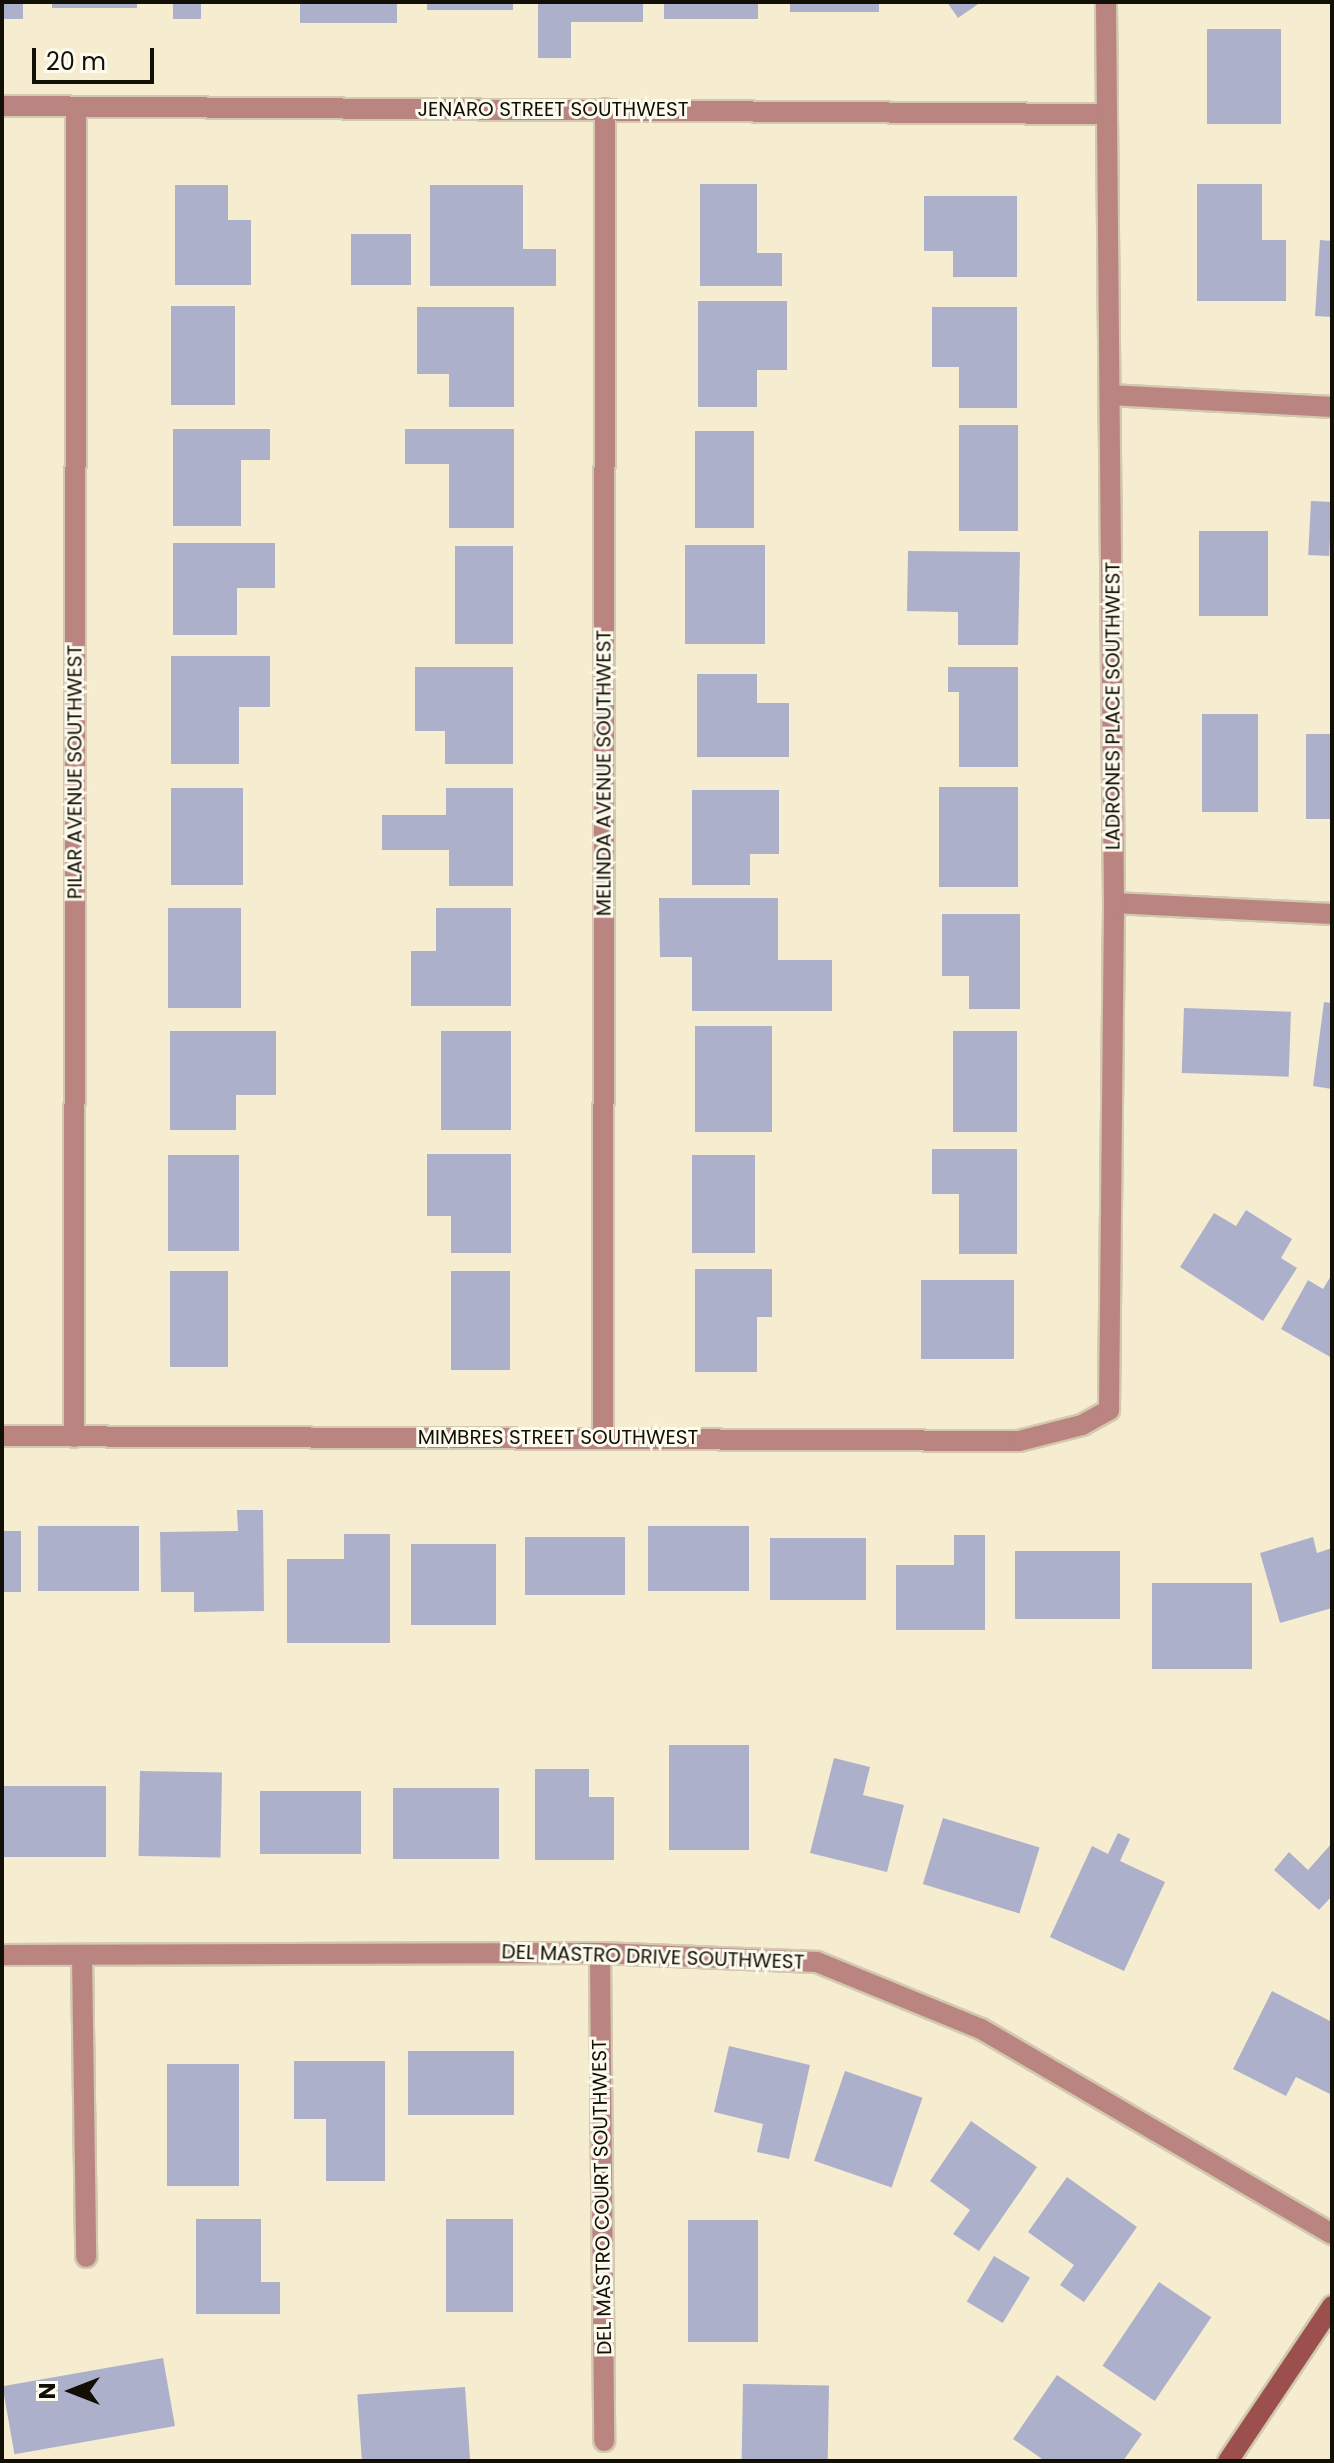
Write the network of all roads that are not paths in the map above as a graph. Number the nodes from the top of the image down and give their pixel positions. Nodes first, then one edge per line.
1 (1106, 2) edge
2 (2, 106) edge
3 (76, 107) junction
4 (605, 109) junction
5 (1105, 114) junction
6 (1110, 395) junction
7 (1332, 407) edge
8 (1114, 903) junction
9 (1332, 914) edge
10 (1109, 1410) joint
11 (2, 1436) edge
12 (74, 1437) junction
13 (603, 1437) junction
14 (600, 1953) junction
15 (2, 1955) edge
16 (82, 1955) junction
17 (1332, 2234) edge
18 (86, 2257) dead end
19 (1332, 2306) edge
20 (604, 2441) dead end
21 (1228, 2461) edge

1 - 5 street, LADRONES PLACE SOUTHWEST
2 - 3 street, JENARO STREET SOUTHWEST
3 - 4 street, JENARO STREET SOUTHWEST
3 - 12 street, PILAR AVENUE SOUTHWEST
4 - 5 street, JENARO STREET SOUTHWEST
4 - 13 street, MELINDA AVENUE SOUTHWEST
5 - 6 street, LADRONES PLACE SOUTHWEST
6 - 7 street
6 - 8 street, LADRONES PLACE SOUTHWEST
8 - 9 street
8 - 10 street, LADRONES PLACE SOUTHWEST
10 - 13 street, MIMBRES STREET SOUTHWEST
11 - 12 street, MIMBRES STREET SOUTHWEST
12 - 13 street, MIMBRES STREET SOUTHWEST
14 - 16 street, DEL MASTRO DRIVE SOUTHWEST
14 - 17 street, DEL MASTRO DRIVE SOUTHWEST
14 - 20 street, DEL MASTRO COURT SOUTHWEST
15 - 16 street, DEL MASTRO DRIVE SOUTHWEST
16 - 18 street
19 - 21 street

